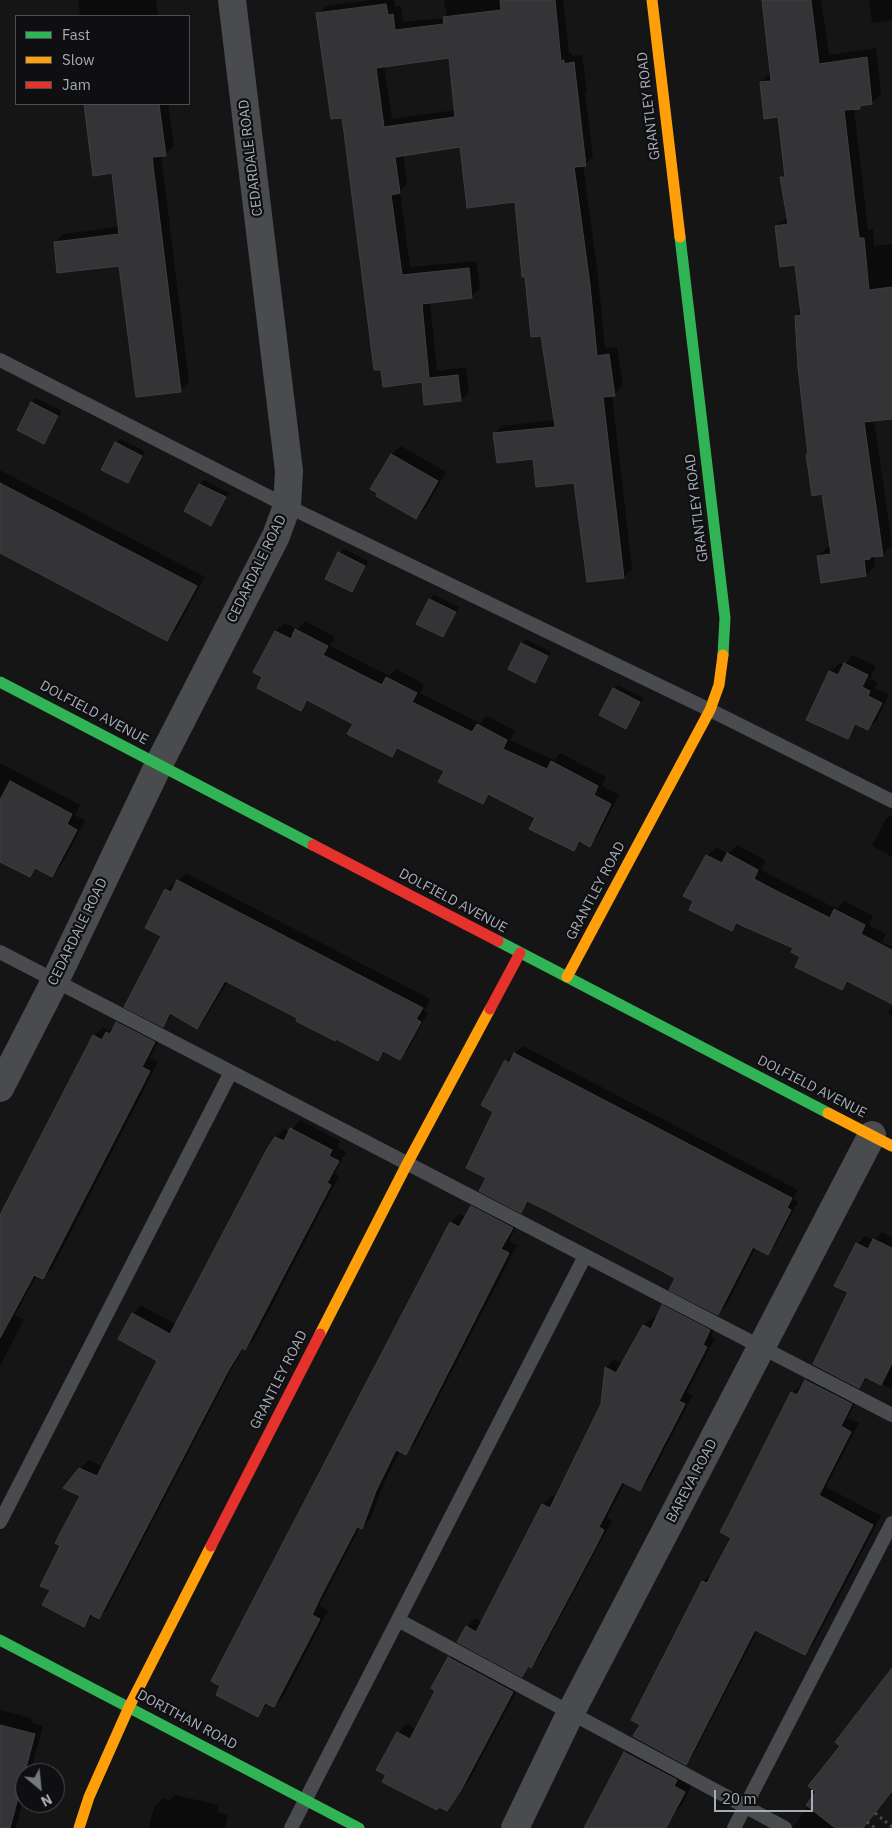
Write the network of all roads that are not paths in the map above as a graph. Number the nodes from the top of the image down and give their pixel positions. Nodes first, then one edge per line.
1 (232, 0) edge
2 (652, 0) edge
3 (0, 360) edge
4 (287, 506) junction
5 (0, 682) edge
6 (710, 710) junction
7 (158, 764) junction
8 (892, 801) edge
9 (0, 952) edge
10 (520, 952) junction
11 (567, 977) junction
12 (56, 979) junction
13 (231, 1072) junction
14 (0, 1088) edge
15 (882, 1140) edge
16 (407, 1164) junction
17 (585, 1256) junction
18 (762, 1346) junction
19 (892, 1415) edge
20 (0, 1522) edge
21 (892, 1523) edge
22 (398, 1620) junction
23 (0, 1640) edge
24 (129, 1707) junction
25 (571, 1712) junction
26 (305, 1800) junction
27 (745, 1806) junction
28 (79, 1828) edge
29 (291, 1828) edge
30 (359, 1828) edge
31 (514, 1828) edge
32 (734, 1828) edge
33 (786, 1828) edge

1 - 4 street, CEDARDALE ROAD
2 - 6 street, GRANTLEY ROAD
3 - 4 lane
4 - 6 lane
4 - 7 street, CEDARDALE ROAD
5 - 7 street, DOLFIELD AVENUE
6 - 8 lane
6 - 11 street, GRANTLEY ROAD
7 - 10 street, DOLFIELD AVENUE
7 - 12 street, CEDARDALE ROAD
9 - 12 lane
10 - 11 street, DOLFIELD AVENUE
10 - 16 street, GRANTLEY ROAD
11 - 15 street, DOLFIELD AVENUE
12 - 13 lane
12 - 14 street, CEDARDALE ROAD
13 - 16 lane
13 - 20 lane
15 - 18 street, BAREVA ROAD
16 - 17 lane
16 - 24 street, GRANTLEY ROAD
17 - 18 lane
17 - 22 lane
18 - 19 lane
18 - 25 street, BAREVA ROAD
21 - 27 lane
22 - 25 lane
22 - 26 lane
23 - 24 street, DORITHAN ROAD
24 - 26 street, DORITHAN ROAD
24 - 28 street, GRANTLEY ROAD
25 - 27 lane
25 - 31 street, BAREVA ROAD
26 - 29 lane
26 - 30 street, DORITHAN ROAD
27 - 32 lane
27 - 33 lane

